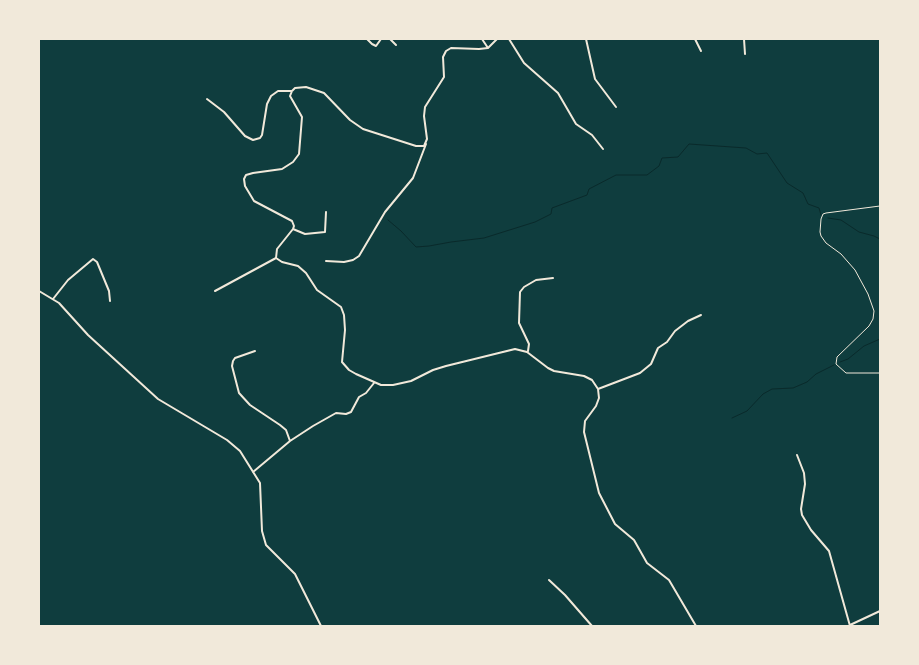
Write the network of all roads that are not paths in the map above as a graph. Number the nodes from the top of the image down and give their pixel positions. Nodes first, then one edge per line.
1 (366, 39) edge
2 (381, 39) edge
3 (390, 39) edge
4 (482, 39) edge
5 (498, 39) edge
6 (509, 39) edge
7 (586, 39) edge
8 (694, 39) edge
9 (744, 39) edge
10 (396, 45) dead end
11 (488, 48) junction
12 (701, 51) dead end
13 (745, 54) dead end
14 (292, 91) junction
15 (207, 99) dead end
16 (616, 107) dead end
17 (426, 144) junction
18 (603, 149) dead end
19 (880, 206) edge
20 (326, 212) dead end
21 (293, 229) junction
22 (276, 258) junction
23 (326, 261) dead end
24 (553, 278) dead end
25 (39, 291) edge
26 (215, 291) dead end
27 (53, 299) junction
28 (110, 301) dead end
29 (701, 315) dead end
30 (255, 351) dead end
31 (527, 352) junction
32 (880, 372) edge
33 (374, 383) junction
34 (598, 389) junction
35 (290, 441) junction
36 (797, 455) dead end
37 (253, 472) junction
38 (549, 580) dead end
39 (880, 610) edge
40 (850, 625) edge
41 (321, 626) edge
42 (592, 626) edge
43 (696, 626) edge

1 - 2 street
3 - 10 street
4 - 11 street
5 - 11 street
6 - 18 street
7 - 16 street
8 - 12 street
9 - 13 street
11 - 17 street
14 - 15 street
14 - 17 street
14 - 21 street
17 - 23 street
19 - 32 street
20 - 21 street
21 - 22 street
22 - 26 street
22 - 33 street
24 - 31 street
25 - 27 street
27 - 28 street
27 - 37 street
29 - 34 street
30 - 35 street
31 - 33 street
31 - 34 street
33 - 35 street
34 - 43 street
35 - 37 street
36 - 40 street
37 - 41 street
38 - 42 street
39 - 40 street

